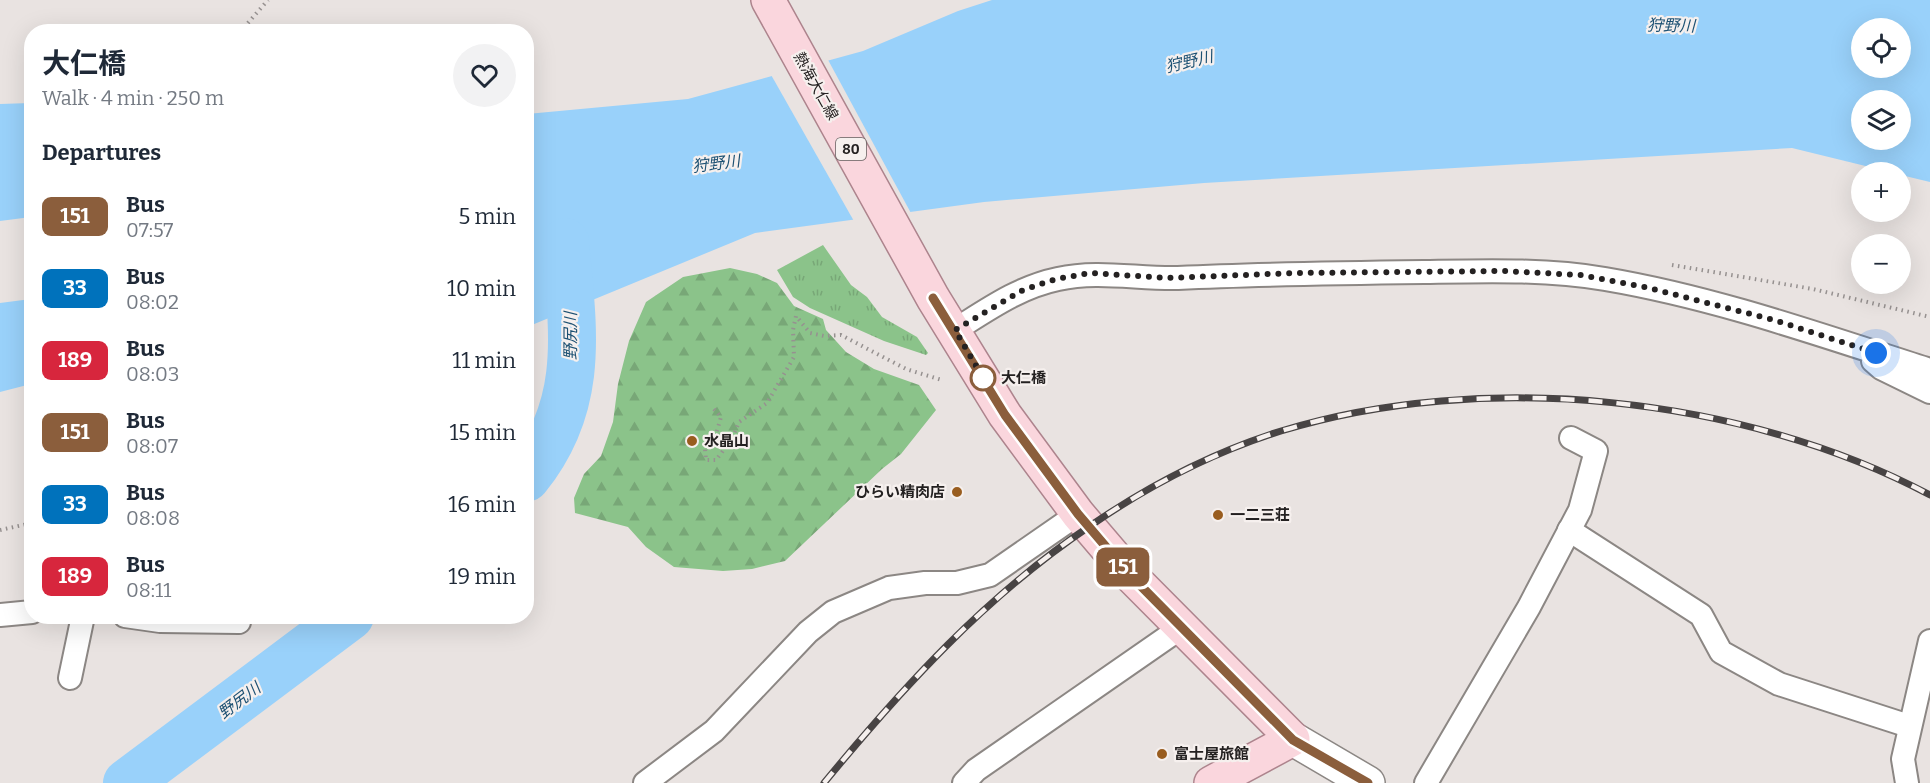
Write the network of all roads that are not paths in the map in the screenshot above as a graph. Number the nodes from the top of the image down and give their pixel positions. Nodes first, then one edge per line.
1 (768, 0) edge
2 (955, 330) junction
3 (1859, 347) junction
4 (1930, 370) edge
5 (1930, 392) edge
6 (1571, 438) dead end
7 (1078, 514) junction
8 (1569, 530) junction
9 (24, 613) edge
10 (0, 615) edge
11 (81, 624) edge
12 (1182, 627) junction
13 (1930, 641) edge
14 (70, 678) dead end
15 (1909, 726) junction
16 (1293, 740) junction
17 (645, 783) edge
18 (963, 783) edge
19 (1211, 783) edge
20 (1368, 783) edge
21 (1426, 783) edge
22 (1907, 783) edge

1 - 2 main road, 熱海大仁線 / 80
2 - 3 street
2 - 7 main road, 80
3 - 4 street
3 - 5 street
6 - 8 street
7 - 12 main road, 80
7 - 17 street
8 - 15 street
8 - 21 street
9 - 10 street
11 - 14 street
12 - 16 main road, 80
12 - 18 street
13 - 15 street
15 - 22 street
16 - 19 main road
16 - 20 main road

